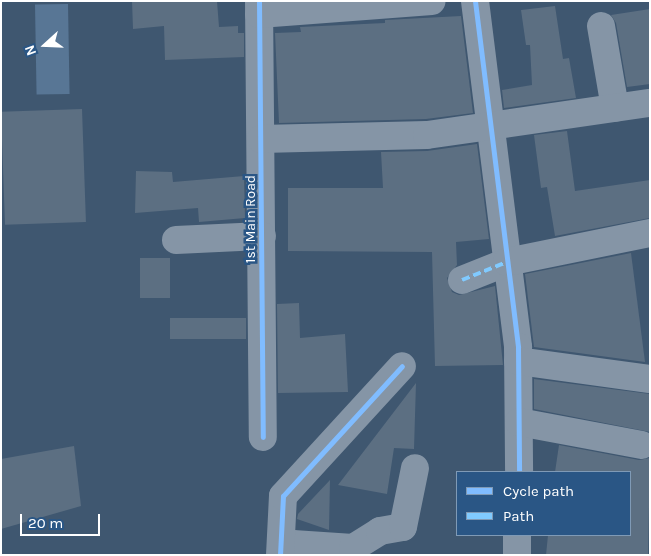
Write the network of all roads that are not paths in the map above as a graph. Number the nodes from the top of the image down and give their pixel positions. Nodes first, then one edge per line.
1 (432, 1) edge
2 (475, 1) edge
3 (259, 8) edge
4 (602, 26) dead end
5 (650, 103) edge
6 (615, 108) junction
7 (490, 126) junction
8 (261, 139) junction
9 (650, 233) edge
10 (262, 236) junction
11 (176, 240) dead end
12 (507, 262) junction
13 (462, 280) dead end
14 (518, 361) junction
15 (402, 366) dead end
16 (650, 379) edge
17 (519, 422) junction
18 (263, 437) dead end
19 (642, 445) dead end
20 (414, 468) dead end
21 (519, 471) edge
22 (517, 536) edge
23 (280, 552) edge
24 (517, 555) edge

1 - 3 street
2 - 7 street
3 - 8 street, 1st Main Road
4 - 6 street
5 - 6 street
6 - 7 street
7 - 8 street
7 - 12 street
8 - 10 street, 1st Main Road
9 - 12 street
10 - 11 street
10 - 18 street, 1st Main Road
12 - 13 street
12 - 14 street
14 - 16 street
14 - 17 street
15 - 23 street
17 - 19 street
17 - 21 street
20 - 23 street
22 - 24 street

